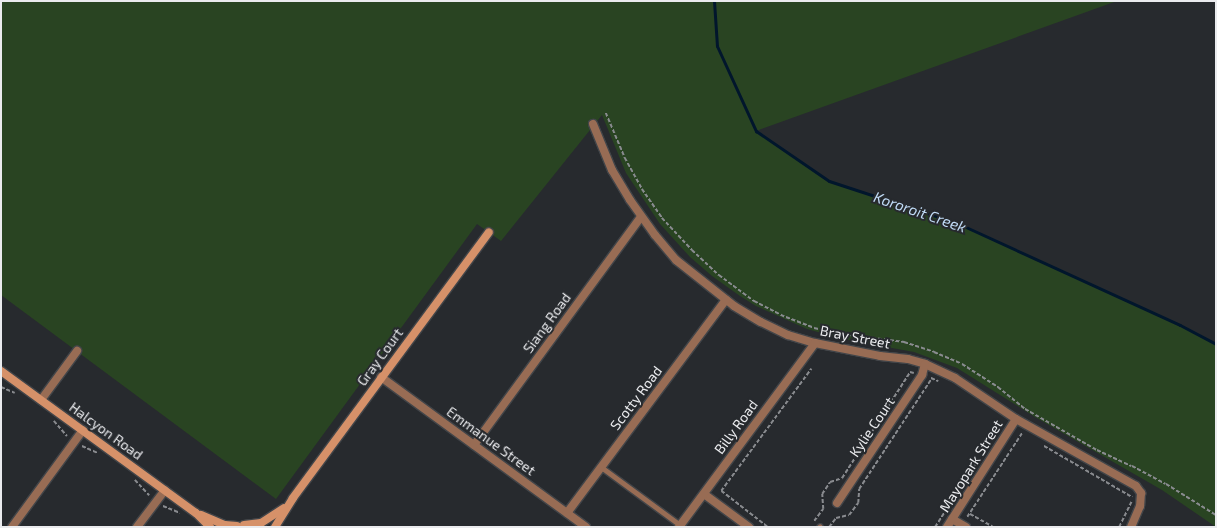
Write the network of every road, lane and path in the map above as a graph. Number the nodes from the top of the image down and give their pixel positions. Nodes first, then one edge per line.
1 (606, 113) dead end
2 (593, 124) dead end
3 (642, 217) junction
4 (489, 232) dead end
5 (726, 300) junction
6 (815, 343) junction
7 (76, 351) dead end
8 (925, 364) junction
9 (811, 369) dead end
10 (1, 371) edge
11 (922, 375) junction
12 (381, 377) junction
13 (932, 378) junction
14 (944, 383) dead end
15 (1, 387) edge
16 (16, 393) dead end
17 (41, 400) junction
18 (51, 418) dead end
19 (1016, 419) junction
20 (1011, 426) junction
21 (83, 430) junction
22 (74, 442) junction
23 (1041, 444) dead end
24 (474, 445) junction
25 (101, 454) dead end
26 (978, 461) dead end
27 (601, 467) junction
28 (133, 477) dead end
29 (165, 490) junction
30 (704, 494) junction
31 (293, 498) junction
32 (156, 500) junction
33 (837, 503) dead end
34 (196, 513) junction
35 (567, 513) junction
36 (182, 514) dead end
37 (970, 514) junction
38 (1216, 516) edge
39 (952, 519) junction
40 (814, 521) dead end
41 (239, 526) edge
42 (680, 526) edge
43 (964, 526) edge
44 (12, 527) edge
45 (137, 527) edge
46 (210, 527) edge
47 (254, 527) edge
48 (275, 527) edge
49 (586, 527) edge
50 (748, 527) edge
51 (767, 527) edge
52 (829, 527) edge
53 (935, 527) edge
54 (947, 527) edge
55 (993, 527) edge
56 (1119, 527) edge
57 (1132, 527) edge

1 - 38 path
2 - 3 street, Bray Street
3 - 5 street, Bray Street
3 - 24 street, Siang Road
4 - 12 street, Gray Court
5 - 6 street, Bray Street
5 - 27 street, Scotty Road
6 - 8 street, Bray Street
6 - 30 street, Billy Road
7 - 17 street
8 - 11 street, Kylie Court
8 - 19 street, Bray Street
9 - 51 path
10 - 17 street, Halcyon Road
11 - 13 path
11 - 33 street, Kylie Court
11 - 40 path
12 - 24 street, Emmanue Street
12 - 31 street, Gray Court
13 - 14 path
13 - 52 path
15 - 16 path
17 - 21 street, Halcyon Road
18 - 22 path
19 - 20 street, Mayopark Street
19 - 57 street, Bray Street
20 - 37 path
20 - 39 street, Mayopark Street
21 - 22 street
21 - 29 street, Halcyon Road
22 - 25 path
22 - 44 street
23 - 56 path
24 - 35 street, Emmanue Street
26 - 53 path
27 - 35 street, Scotty Road
27 - 42 lane
28 - 32 path
29 - 32 street
29 - 34 street, Halcyon Road
30 - 42 street, Billy Road
30 - 50 street
31 - 41 street
31 - 48 street
32 - 36 path
32 - 45 street
34 - 41 street
34 - 46 street
35 - 49 street, Emmanue Street
37 - 43 path
37 - 55 path
39 - 43 street
39 - 54 street, Mayopark Street
41 - 47 street

